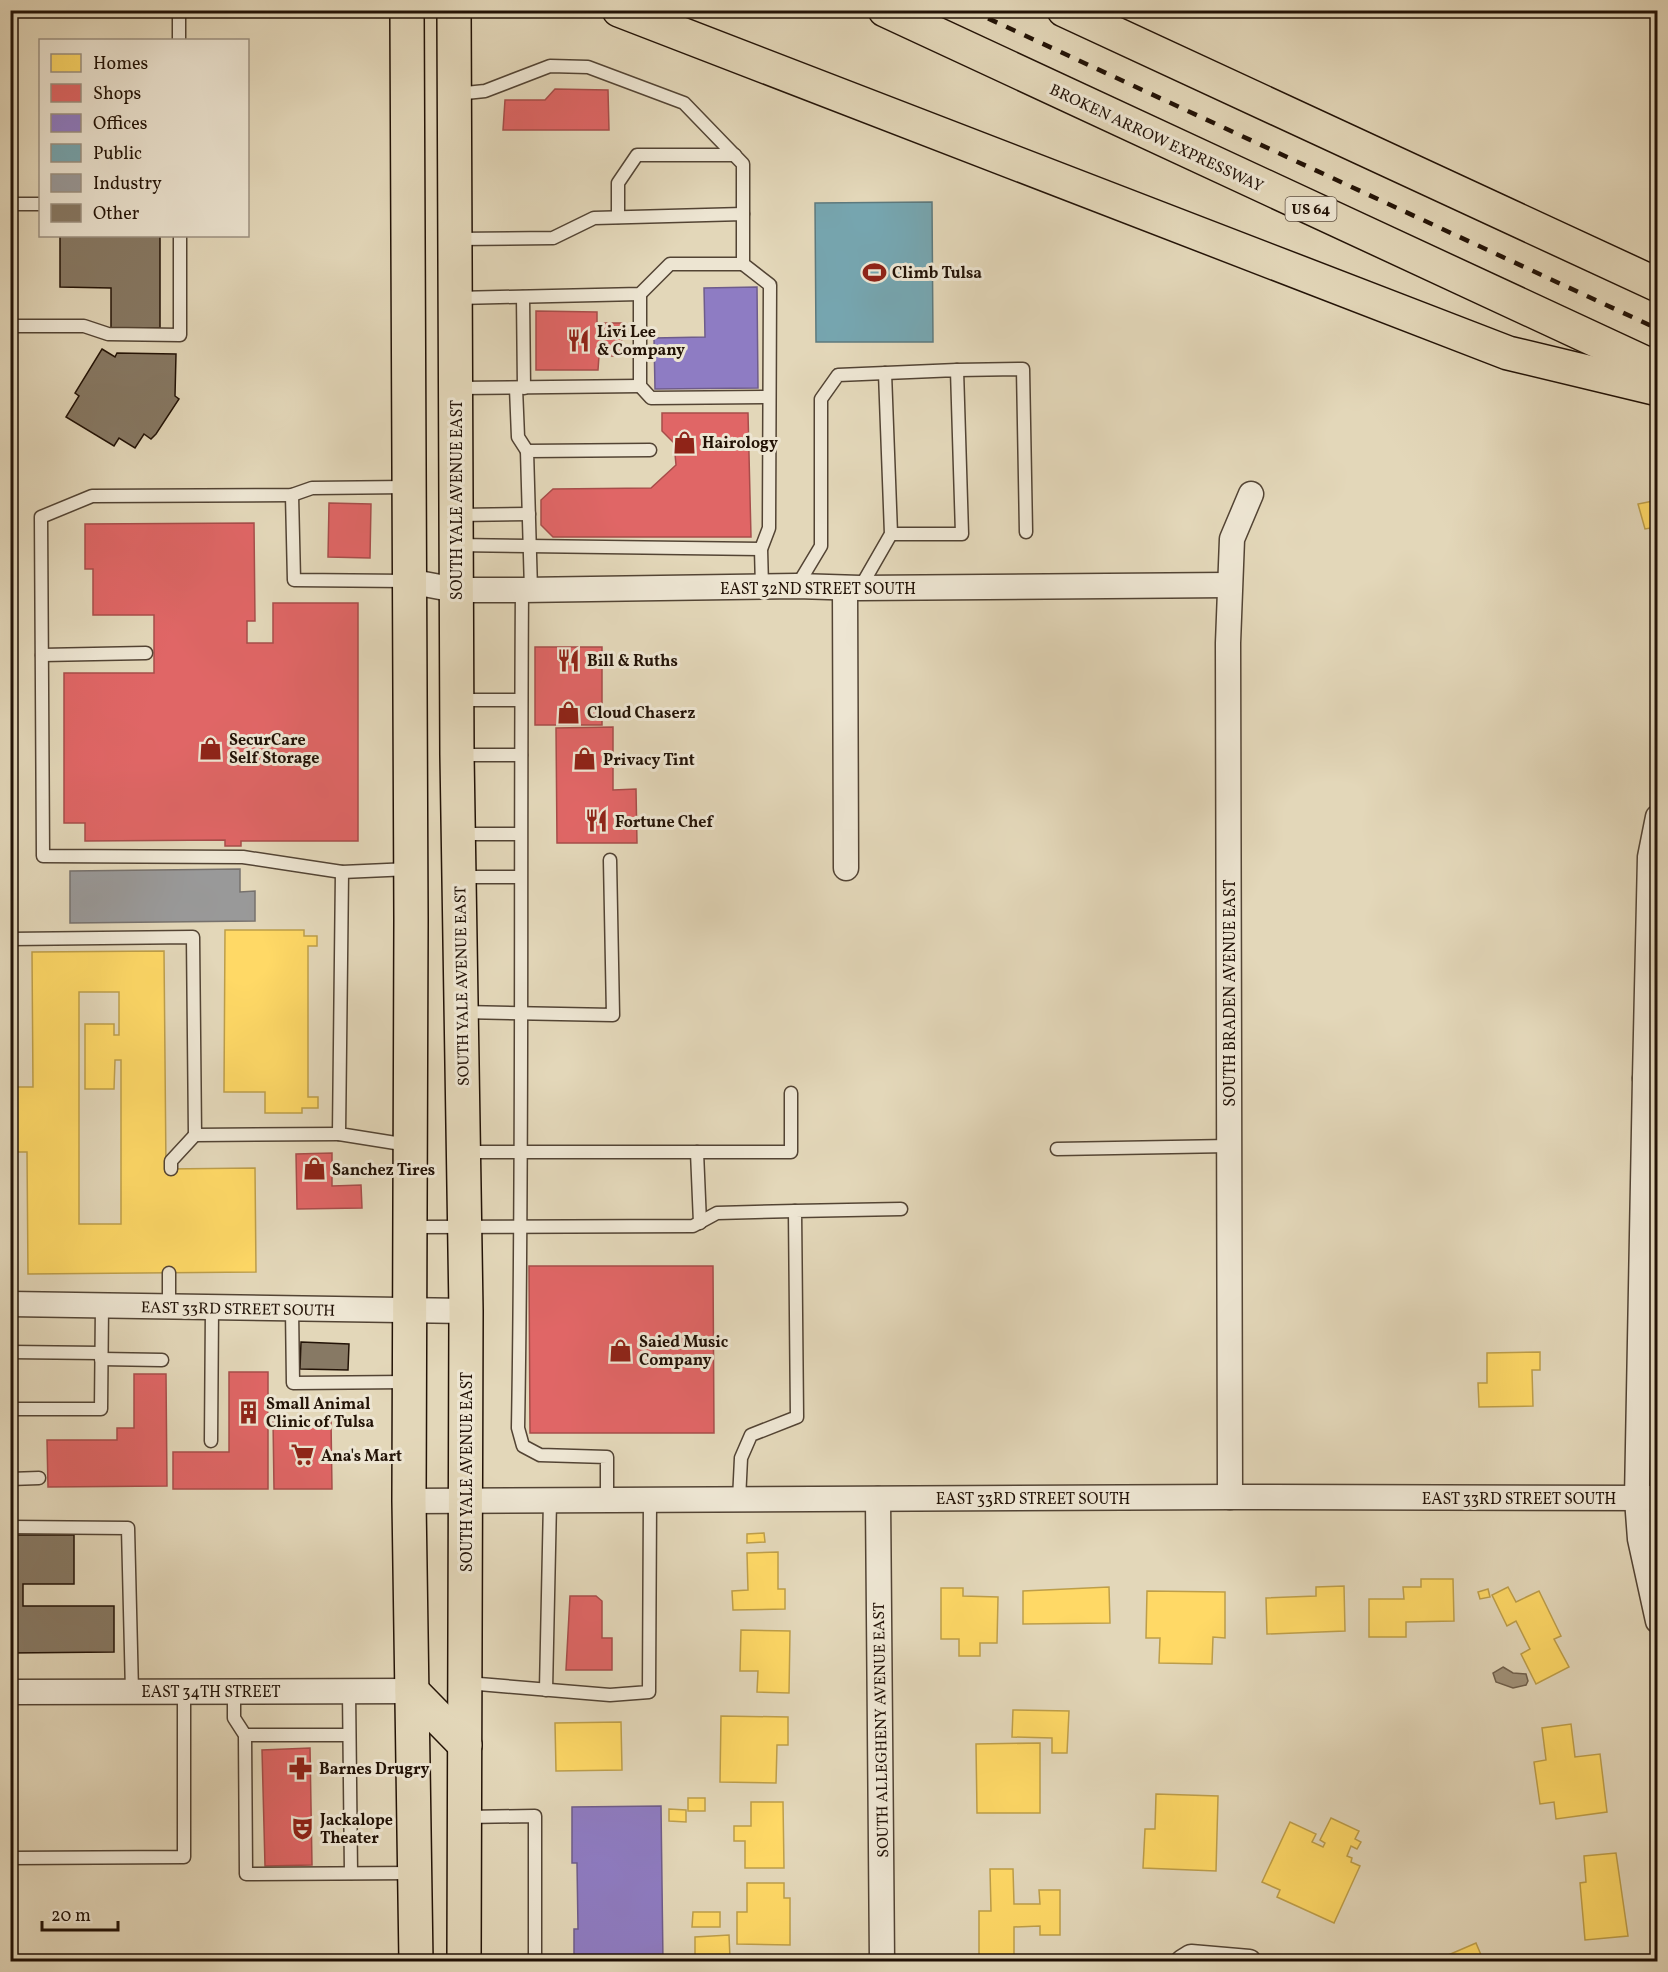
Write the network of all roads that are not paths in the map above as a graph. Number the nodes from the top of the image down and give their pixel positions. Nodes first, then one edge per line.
1 (179, 10) edge
2 (407, 10) edge
3 (454, 10) edge
4 (619, 10) edge
5 (885, 10) edge
6 (1064, 10) edge
7 (179, 39) edge
8 (455, 94) junction
9 (735, 155) junction
10 (10, 204) edge
11 (39, 204) edge
12 (743, 214) junction
13 (618, 217) junction
14 (180, 237) edge
15 (456, 239) junction
16 (743, 264) junction
17 (1658, 285) edge
18 (640, 294) junction
19 (523, 297) junction
20 (456, 298) junction
21 (10, 326) edge
22 (1658, 369) edge
23 (957, 370) junction
24 (885, 373) junction
25 (640, 386) junction
26 (456, 388) junction
27 (520, 388) junction
28 (1658, 389) edge
29 (769, 397) junction
30 (650, 450) dead end
31 (527, 451) junction
32 (408, 487) junction
33 (1251, 494) dead end
34 (292, 495) junction
35 (529, 514) junction
36 (456, 530) junction
37 (1026, 532) dead end
38 (891, 534) junction
39 (530, 547) junction
40 (761, 549) junction
41 (408, 581) junction
42 (1229, 585) junction
43 (797, 586) junction
44 (762, 587) junction
45 (853, 588) junction
46 (456, 590) junction
47 (527, 590) junction
48 (146, 653) dead end
49 (42, 655) junction
50 (457, 700) junction
51 (521, 700) junction
52 (457, 755) junction
53 (521, 755) junction
54 (1658, 817) edge
55 (458, 834) junction
56 (520, 834) junction
57 (610, 860) dead end
58 (846, 868) dead end
59 (411, 869) junction
60 (342, 872) junction
61 (459, 877) junction
62 (520, 877) junction
63 (10, 939) edge
64 (461, 1012) junction
65 (519, 1013) junction
66 (1651, 1069) edge
67 (791, 1093) dead end
68 (339, 1134) junction
69 (195, 1135) junction
70 (410, 1145) junction
71 (1229, 1146) junction
72 (1057, 1149) dead end
73 (520, 1151) junction
74 (464, 1152) junction
75 (697, 1152) junction
76 (171, 1168) dead end
77 (901, 1209) dead end
78 (795, 1211) junction
79 (700, 1223) junction
80 (521, 1226) junction
81 (409, 1227) junction
82 (465, 1227) junction
83 (170, 1273) dead end
84 (10, 1304) edge
85 (102, 1305) junction
86 (170, 1307) junction
87 (212, 1308) junction
88 (292, 1309) junction
89 (408, 1311) junction
90 (466, 1311) junction
91 (10, 1352) edge
92 (101, 1356) junction
93 (162, 1360) dead end
94 (409, 1382) junction
95 (10, 1409) edge
96 (211, 1441) dead end
97 (39, 1478) dead end
98 (10, 1479) edge
99 (1230, 1497) junction
100 (1647, 1498) edge
101 (878, 1499) junction
102 (607, 1500) junction
103 (650, 1500) junction
104 (739, 1500) junction
105 (409, 1501) junction
106 (467, 1501) junction
107 (550, 1501) junction
108 (10, 1527) edge
109 (1658, 1621) edge
110 (466, 1683) junction
111 (546, 1690) junction
112 (234, 1691) junction
113 (349, 1691) junction
114 (412, 1691) junction
115 (10, 1692) edge
116 (132, 1692) junction
117 (184, 1692) junction
118 (245, 1735) junction
119 (349, 1735) junction
120 (465, 1745) junction
121 (465, 1817) junction
122 (10, 1858) edge
123 (351, 1873) junction
124 (415, 1873) junction
125 (416, 1962) edge
126 (465, 1962) edge
127 (535, 1962) edge
128 (882, 1962) edge
129 (1182, 1962) edge
130 (1249, 1962) edge

1 - 7 lane
2 - 32 main road
3 - 8 main road, SOUTH YALE AVENUE EAST
4 - 28 main road
5 - 22 main road, BROKEN ARROW EXPRESSWAY / US 64
6 - 17 main road
8 - 9 lane
8 - 15 main road, SOUTH YALE AVENUE EAST
9 - 12 lane
9 - 13 lane
10 - 11 lane
12 - 13 lane
12 - 16 lane
13 - 15 lane
14 - 21 lane
15 - 20 main road, SOUTH YALE AVENUE EAST
16 - 18 lane
16 - 29 lane
18 - 19 lane
18 - 25 lane
19 - 20 lane
19 - 27 lane
20 - 26 main road, SOUTH YALE AVENUE EAST
23 - 24 lane
23 - 37 lane
23 - 38 lane
24 - 38 lane
24 - 43 lane
25 - 27 lane
25 - 29 lane
26 - 27 lane
26 - 36 main road, SOUTH YALE AVENUE EAST
27 - 31 lane
29 - 40 lane
30 - 31 lane
31 - 35 lane
32 - 34 lane
32 - 41 main road
33 - 42 street, SOUTH BRADEN AVENUE EAST
34 - 41 lane
34 - 49 lane
35 - 36 lane
35 - 39 lane
36 - 39 lane
36 - 46 main road, SOUTH YALE AVENUE EAST
38 - 45 lane
39 - 40 lane
39 - 47 lane
40 - 44 lane
41 - 46 street, EAST 32ND STREET SOUTH
41 - 59 main road
42 - 45 street, EAST 32ND STREET SOUTH
42 - 71 street, SOUTH BRADEN AVENUE EAST
43 - 44 street, EAST 32ND STREET SOUTH
43 - 45 street, EAST 32ND STREET SOUTH
44 - 47 street, EAST 32ND STREET SOUTH
45 - 58 street
46 - 47 street, EAST 32ND STREET SOUTH
46 - 50 main road, SOUTH YALE AVENUE EAST
47 - 51 lane
48 - 49 lane
49 - 60 lane
50 - 51 lane
50 - 52 main road, SOUTH YALE AVENUE EAST
51 - 53 lane
52 - 53 lane
52 - 55 main road, SOUTH YALE AVENUE EAST
53 - 56 lane
54 - 66 street
55 - 56 lane
55 - 61 main road, SOUTH YALE AVENUE EAST
56 - 62 lane
57 - 65 lane
59 - 60 lane
59 - 70 main road
60 - 68 lane
61 - 62 lane
61 - 64 main road, SOUTH YALE AVENUE EAST
62 - 65 lane
63 - 69 lane
64 - 65 lane
64 - 74 main road, SOUTH YALE AVENUE EAST
65 - 73 lane
66 - 100 street
67 - 75 lane
68 - 69 lane
68 - 70 lane
69 - 76 lane
70 - 81 main road
71 - 72 lane
71 - 99 street, SOUTH BRADEN AVENUE EAST
73 - 74 lane
73 - 75 lane
73 - 80 lane
74 - 82 main road, SOUTH YALE AVENUE EAST
75 - 79 lane
77 - 78 lane
78 - 79 lane
78 - 104 lane
79 - 80 lane
80 - 82 lane
80 - 102 lane
81 - 82 lane
81 - 89 main road
82 - 90 main road, SOUTH YALE AVENUE EAST
83 - 86 lane
84 - 85 street, EAST 33RD STREET SOUTH
85 - 86 street, EAST 33RD STREET SOUTH
85 - 92 lane
86 - 87 street, EAST 33RD STREET SOUTH
87 - 88 street, EAST 33RD STREET SOUTH
87 - 96 lane
88 - 89 street, EAST 33RD STREET SOUTH
88 - 94 lane
89 - 90 street, EAST 33RD STREET SOUTH
89 - 94 main road
90 - 106 main road, SOUTH YALE AVENUE EAST
91 - 92 lane
92 - 93 lane
92 - 95 lane
94 - 105 main road
97 - 98 lane
99 - 100 street, EAST 33RD STREET SOUTH
99 - 101 street, EAST 33RD STREET SOUTH
100 - 109 street
101 - 104 street, EAST 33RD STREET SOUTH
101 - 128 street, SOUTH ALLEGHENY AVENUE EAST
102 - 103 street, EAST 33RD STREET SOUTH
102 - 107 street, EAST 33RD STREET SOUTH
103 - 104 street, EAST 33RD STREET SOUTH
103 - 111 lane
105 - 106 street, EAST 33RD STREET SOUTH
105 - 114 main road
106 - 107 street, EAST 33RD STREET SOUTH
106 - 110 main road, SOUTH YALE AVENUE EAST
107 - 111 lane
108 - 116 lane
110 - 111 lane
110 - 120 main road, SOUTH YALE AVENUE EAST
112 - 113 street, EAST 34TH STREET
112 - 117 street, EAST 34TH STREET
112 - 118 lane
113 - 114 street, EAST 34TH STREET
113 - 119 lane
114 - 120 main road
114 - 124 main road
115 - 116 street, EAST 34TH STREET
116 - 117 street, EAST 34TH STREET
117 - 122 lane
118 - 119 lane
118 - 123 lane
119 - 123 lane
120 - 121 main road, SOUTH YALE AVENUE EAST
121 - 126 main road, SOUTH YALE AVENUE EAST
121 - 127 lane
123 - 124 lane
124 - 125 main road
129 - 130 street

